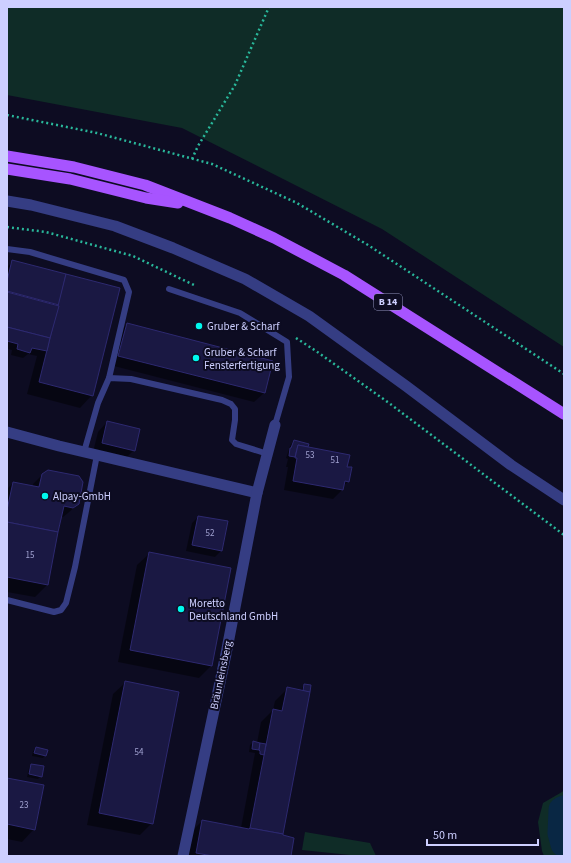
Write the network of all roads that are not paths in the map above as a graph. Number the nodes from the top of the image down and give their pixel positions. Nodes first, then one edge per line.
1 (7, 156) edge
2 (7, 169) edge
3 (7, 201) edge
4 (202, 207) junction
5 (7, 249) edge
6 (169, 290) dead end
7 (109, 378) junction
8 (564, 414) edge
9 (275, 425) joint
10 (7, 432) edge
11 (84, 452) junction
12 (268, 454) junction
13 (97, 455) junction
14 (257, 493) junction
15 (564, 500) edge
16 (7, 600) edge
17 (183, 856) edge

1 - 4 main road, B 14
2 - 4 main road
3 - 15 street
4 - 8 main road, B 14
5 - 7 lane
6 - 9 lane
7 - 11 lane
7 - 12 lane
9 - 12 street, Bräunleinsberg
10 - 11 street
11 - 13 street
12 - 14 street, Bräunleinsberg
13 - 14 street
13 - 16 lane
14 - 17 street, Bräunleinsberg

